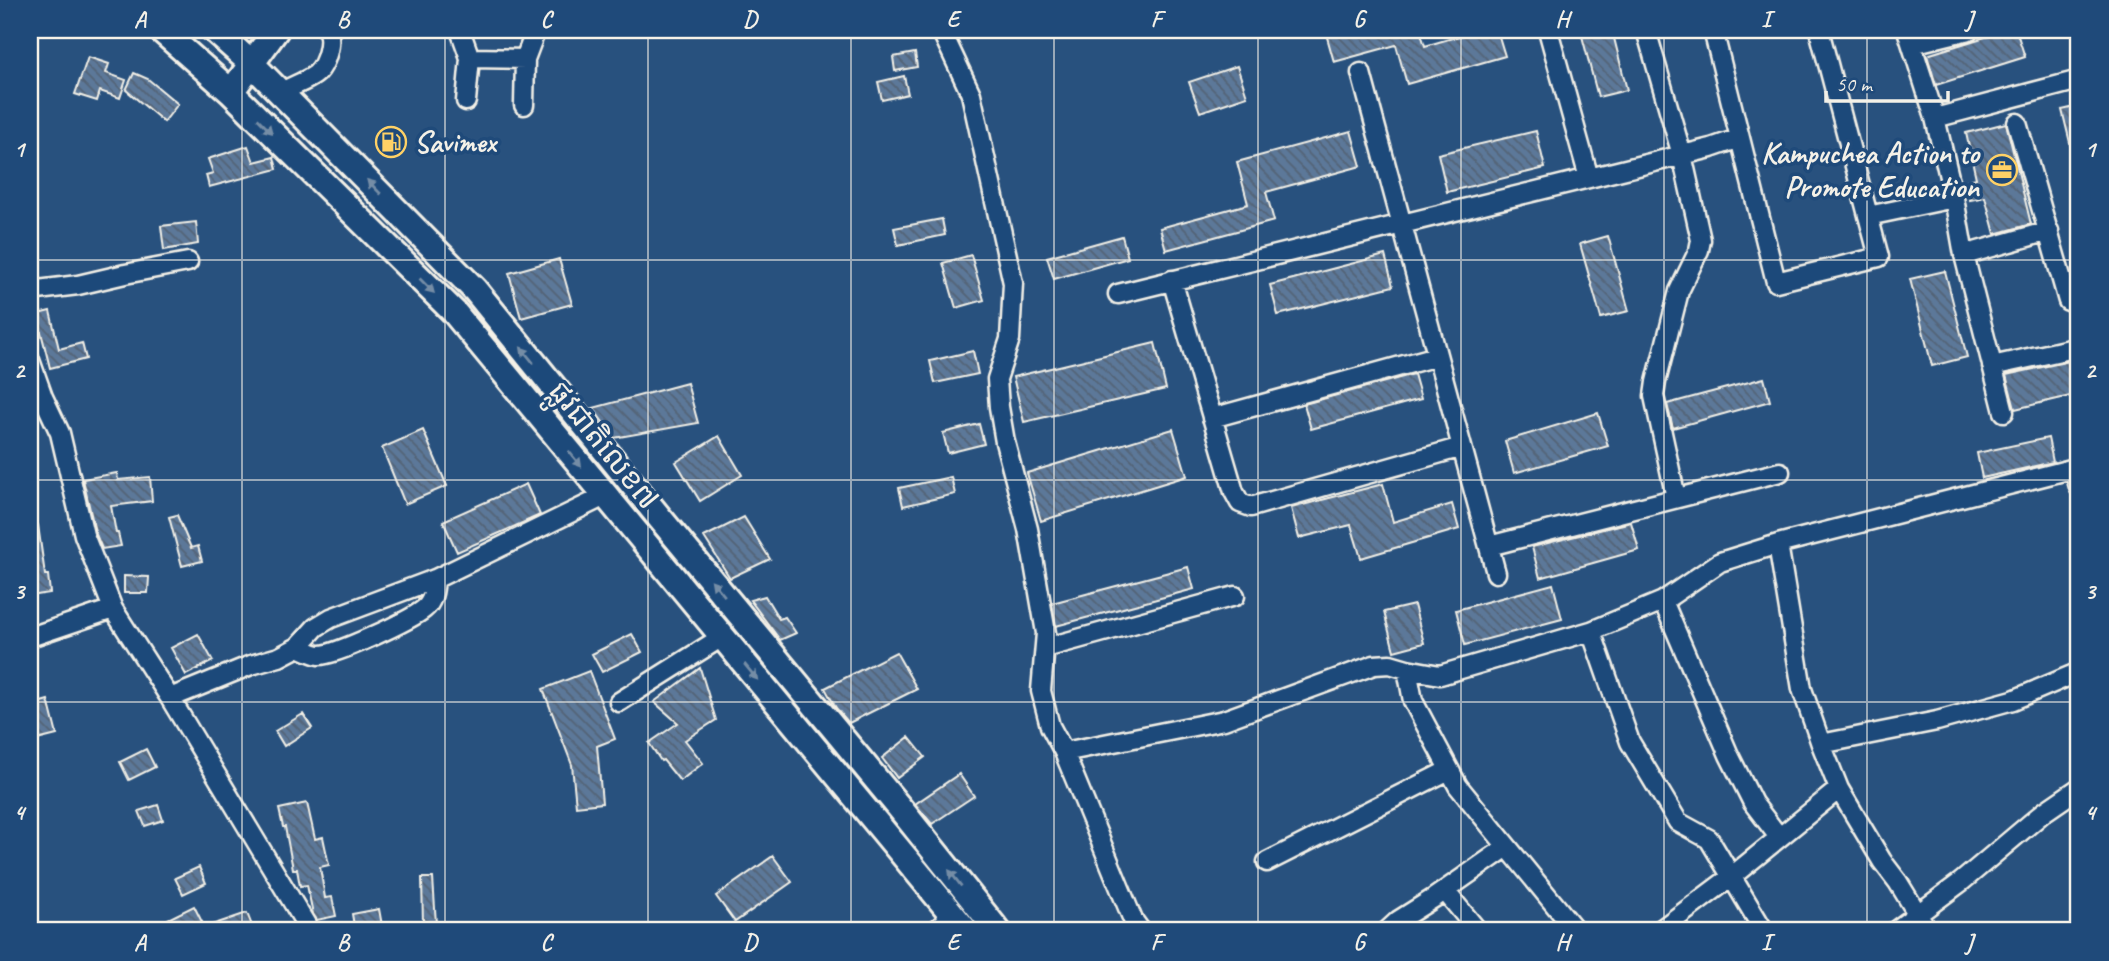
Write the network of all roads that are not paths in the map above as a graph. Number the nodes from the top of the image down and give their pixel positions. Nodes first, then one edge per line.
1 (161, 30) edge
2 (214, 30) edge
3 (276, 30) edge
4 (327, 30) edge
5 (460, 30) edge
6 (536, 30) edge
7 (941, 30) edge
8 (1548, 30) edge
9 (1646, 30) edge
10 (1713, 30) edge
11 (1819, 30) edge
12 (1969, 30) edge
13 (1910, 37) edge
14 (470, 58) junction
15 (525, 58) junction
16 (253, 64) junction
17 (1361, 73) dead end
18 (2079, 80) edge
19 (230, 92) junction
20 (281, 92) junction
21 (466, 101) dead end
22 (524, 105) dead end
23 (1935, 118) junction
24 (2017, 123) dead end
25 (1740, 138) junction
26 (1682, 155) junction
27 (1589, 178) junction
28 (1954, 198) junction
29 (1868, 216) junction
30 (1401, 224) junction
31 (2049, 231) junction
32 (1964, 255) junction
33 (188, 262) dead end
34 (1172, 281) junction
35 (475, 290) junction
36 (30, 291) edge
37 (1118, 293) dead end
38 (2068, 301) dead end
39 (454, 312) junction
40 (2079, 347) edge
41 (1437, 356) junction
42 (30, 360) edge
43 (1992, 366) junction
44 (2004, 412) dead end
45 (1212, 418) junction
46 (1462, 447) junction
47 (2077, 468) edge
48 (1780, 472) dead end
49 (2079, 486) edge
50 (605, 496) junction
51 (1676, 498) junction
52 (659, 517) junction
53 (637, 535) junction
54 (1778, 544) junction
55 (1489, 546) junction
56 (1496, 573) dead end
57 (435, 579) junction
58 (1235, 596) dead end
59 (1663, 601) junction
60 (113, 609) junction
61 (1591, 631) junction
62 (30, 637) edge
63 (722, 637) junction
64 (298, 647) junction
65 (1045, 648) junction
66 (1407, 669) junction
67 (2079, 672) edge
68 (170, 698) junction
69 (619, 702) dead end
70 (1821, 744) junction
71 (1063, 752) junction
72 (1449, 769) junction
73 (2079, 788) edge
74 (1839, 789) junction
75 (899, 807) junction
76 (882, 828) junction
77 (1779, 837) junction
78 (1507, 847) junction
79 (1267, 862) dead end
80 (1731, 877) junction
81 (1445, 891) junction
82 (1918, 915) junction
83 (951, 926) edge
84 (310, 931) edge
85 (998, 931) edge
86 (1142, 931) edge
87 (1387, 931) edge
88 (1478, 931) edge
89 (1576, 931) edge
90 (1659, 931) edge
91 (1764, 931) edge
92 (1895, 931) edge
93 (1928, 931) edge

1 - 19 highway, ផ្លូវជាតិលេខ៧
2 - 16 highway, ផ្លូវជាតិលេខ៧
3 - 16 highway
4 - 20 street
5 - 14 street
6 - 15 street
7 - 65 street
8 - 27 street
9 - 26 street
10 - 25 street
11 - 29 street
12 - 13 street
13 - 23 street
14 - 15 street
14 - 21 street
15 - 22 street
16 - 19 highway
16 - 20 highway, ផ្លូវជាតិលេខ៧
17 - 30 street
18 - 23 street
19 -> 39 highway, ផ្លូវជាតិលេខ៧
35 -> 20 highway, ផ្លូវជាតិលេខ៧
23 - 28 street
24 - 31 street
25 - 26 street
25 - 29 street
26 - 27 street
26 - 51 street
27 - 30 street
28 - 29 street
28 - 32 street
30 - 34 street
30 - 41 street
31 - 32 street
31 - 38 street
32 - 43 street
33 - 36 street
34 - 37 street
34 - 45 street
35 - 39 highway
52 -> 35 highway, ផ្លូវជាតិលេខ៧
39 -> 50 highway, ផ្លូវជាតិលេខ៧
40 - 43 street
41 - 45 street
41 - 46 street
42 - 60 street
43 - 44 street
45 - 46 street
46 - 55 street
47 - 49 street
47 - 54 street
48 - 51 street
50 - 53 highway, ផ្លូវជាតិលេខ៧
50 - 57 street
51 - 55 street
52 - 53 highway
75 -> 52 highway, ផ្លូវជាតិលេខ៧
53 - 63 highway, ផ្លូវជាតិលេខ៧
54 - 59 street
54 - 70 street
55 - 56 street
57 - 64 street
57 - 64 street
58 - 65 street
59 - 61 street
59 - 77 street
60 - 62 street
60 - 68 street
61 - 66 street
61 - 80 street
63 - 69 street
63 -> 76 highway, ផ្លូវជាតិលេខ៧
64 - 68 street
65 - 71 street
66 - 71 street
66 - 72 street
67 - 70 street
68 - 84 street
70 - 74 street
71 - 86 street
72 - 78 street
72 - 79 street
73 - 82 street
74 - 77 street
74 - 82 street
75 - 76 highway
85 -> 75 highway, ផ្លូវជាតិលេខ៧
76 - 83 highway, ផ្លូវជាតិលេខ៧
77 - 80 street
78 - 81 street
78 - 89 street
80 - 90 street
80 - 91 street
81 - 87 street
81 - 88 street
82 - 92 street
82 - 93 street

